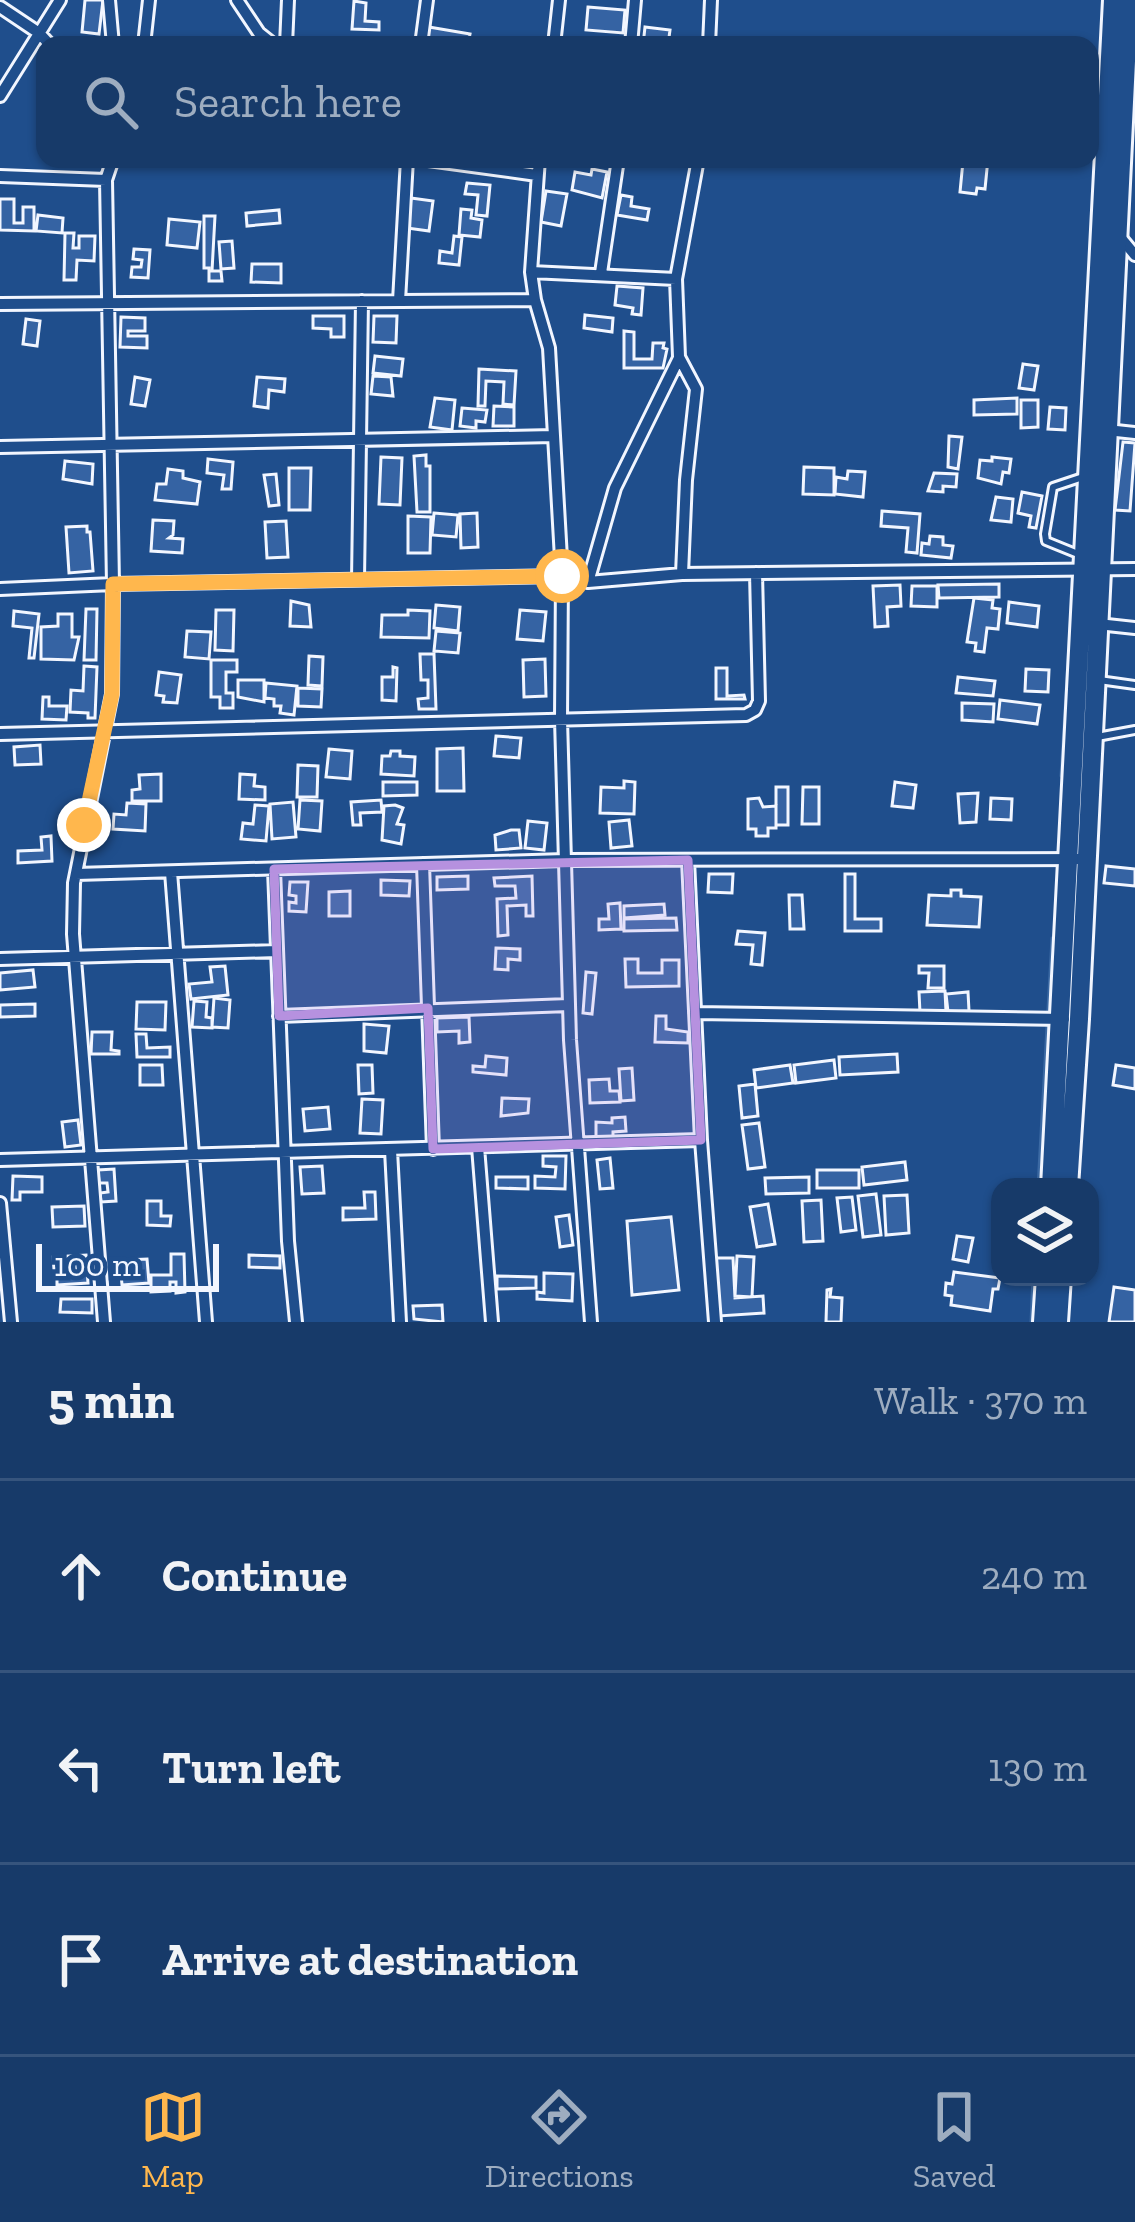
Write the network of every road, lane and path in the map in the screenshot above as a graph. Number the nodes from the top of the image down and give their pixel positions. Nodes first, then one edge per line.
1 (60, 0) edge
2 (109, 0) edge
3 (149, 0) edge
4 (237, 0) edge
5 (288, 0) edge
6 (427, 0) edge
7 (560, 0) edge
8 (635, 0) edge
9 (711, 0) edge
10 (1113, 0) edge
11 (1129, 0) edge
12 (0, 7) edge
13 (39, 33) junction
14 (37, 36) edge
15 (42, 36) edge
16 (112, 36) edge
17 (145, 36) edge
18 (263, 36) edge
19 (286, 36) edge
20 (423, 36) edge
21 (555, 36) edge
22 (632, 36) edge
23 (709, 36) edge
24 (36, 38) edge
25 (0, 96) edge
26 (96, 168) edge
27 (108, 168) edge
28 (406, 168) edge
29 (486, 168) edge
30 (538, 168) edge
31 (617, 168) edge
32 (696, 168) edge
33 (537, 175) junction
34 (0, 176) edge
35 (1118, 234) junction
36 (1135, 255) edge
37 (531, 272) junction
38 (602, 273) junction
39 (676, 279) junction
40 (535, 300) junction
41 (362, 301) junction
42 (399, 301) junction
43 (0, 304) edge
44 (109, 304) junction
45 (679, 358) junction
46 (1107, 430) junction
47 (1135, 433) edge
48 (554, 436) junction
49 (361, 440) junction
50 (111, 446) junction
51 (0, 447) edge
52 (1090, 476) junction
53 (1090, 564) junction
54 (1135, 569) edge
55 (756, 573) junction
56 (682, 574) junction
57 (562, 576) junction
58 (358, 580) junction
59 (588, 582) junction
60 (113, 584) junction
61 (0, 589) edge
62 (1098, 623) junction
63 (1135, 628) edge
64 (1096, 680) junction
65 (1135, 685) edge
66 (561, 719) junction
67 (106, 730) junction
68 (1135, 730) edge
69 (0, 734) edge
70 (1093, 737) junction
71 (1078, 859) junction
72 (565, 860) junction
73 (688, 860) junction
74 (423, 864) junction
75 (274, 869) junction
76 (171, 872) junction
77 (76, 874) junction
78 (277, 952) junction
79 (177, 955) junction
80 (74, 958) junction
81 (0, 959) edge
82 (569, 1005) junction
83 (428, 1008) junction
84 (695, 1013) junction
85 (279, 1016) junction
86 (1059, 1019) junction
87 (701, 1140) junction
88 (578, 1146) junction
89 (478, 1147) junction
90 (434, 1149) junction
91 (391, 1150) junction
92 (285, 1153) junction
93 (193, 1156) junction
94 (90, 1159) junction
95 (0, 1160) edge
96 (1051, 1178) edge
97 (1067, 1178) edge
98 (0, 1203) edge
99 (1045, 1286) edge
100 (1060, 1286) edge
101 (11, 1322) edge
102 (104, 1322) edge
103 (206, 1322) edge
104 (296, 1322) edge
105 (400, 1322) edge
106 (492, 1322) edge
107 (591, 1322) edge
108 (715, 1322) edge
109 (1043, 1322) edge
110 (1058, 1322) edge

1 - 13 street
2 - 16 street
3 - 17 street
4 - 18 street
5 - 19 street
6 - 20 street
7 - 21 street
8 - 22 street
9 - 23 street
10 - 52 main road
11 - 35 main road
12 - 13 street
13 - 14 street
13 - 15 street
24 - 25 street
26 - 34 street
27 - 44 street
28 - 42 street
29 - 33 street
30 - 33 street
31 - 38 street
32 - 39 street
33 - 37 street
35 - 36 street
35 - 46 main road
37 - 38 street
37 - 40 street
38 - 39 street
39 - 45 street
40 - 42 street
40 - 48 street
41 - 42 street
41 - 44 street
41 - 49 street
43 - 44 street
44 - 50 street
45 - 56 street
45 - 59 street
46 - 47 street
46 - 53 main road
48 - 49 street
48 - 57 street
49 - 50 street
49 - 58 street
50 - 51 street
50 - 60 street
52 - 53 main road
52 - 53 lane
53 - 54 street
53 - 55 street
53 - 62 main road
53 - 71 main road
55 - 56 street
55 - 66 street
56 - 59 street
57 - 58 street
57 - 59 street
57 - 66 street
58 - 60 street
60 - 61 street
60 - 67 street
62 - 63 street
62 - 64 main road
64 - 65 lane
64 - 70 main road
66 - 67 street
66 - 72 street
67 - 69 street
67 - 77 street
68 - 70 lane
70 - 71 main road
71 - 73 street
71 - 86 main road
72 - 73 street
72 - 74 street
72 - 82 street
73 - 84 street
74 - 75 street
74 - 83 street
75 - 76 street
75 - 78 street
76 - 77 street
76 - 79 street
77 - 80 street
78 - 79 street
78 - 85 street
79 - 80 street
79 - 93 street
80 - 81 street
80 - 94 street
82 - 83 street
82 - 88 street
83 - 85 street
83 - 90 street
84 - 86 street
84 - 87 street
85 - 92 street
86 - 96 main road
86 - 97 main road
87 - 88 street
87 - 108 street
88 - 89 street
88 - 107 street
89 - 90 street
89 - 106 street
90 - 91 street
91 - 92 street
91 - 105 street
92 - 93 street
92 - 104 street
93 - 94 street
93 - 103 street
94 - 95 street
94 - 102 street
98 - 101 street
99 - 109 main road
100 - 110 main road

